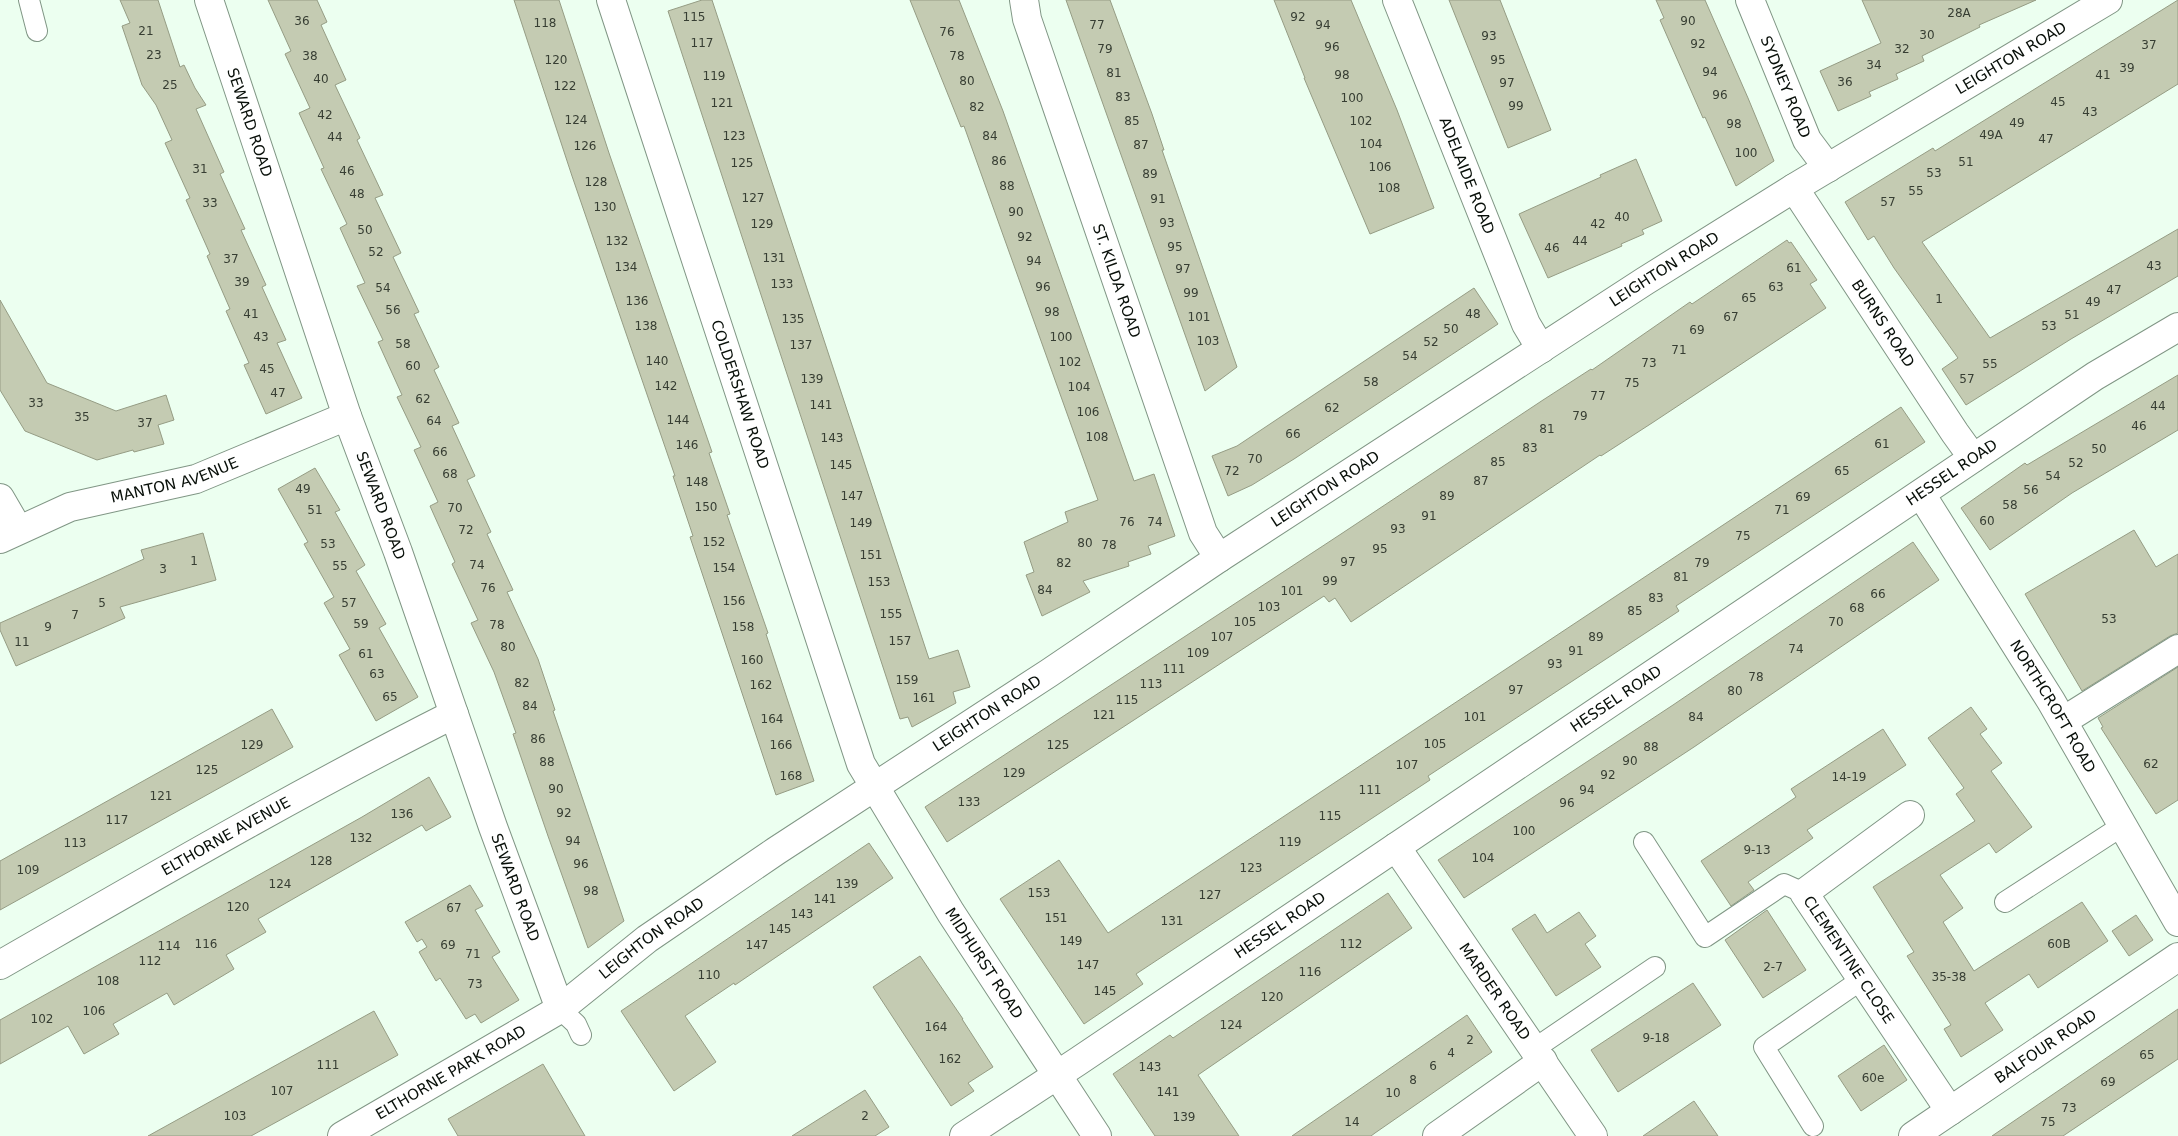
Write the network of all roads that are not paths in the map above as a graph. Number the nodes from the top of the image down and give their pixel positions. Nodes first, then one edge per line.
1 (29, 0) edge
2 (209, 0) edge
3 (611, 0) edge
4 (1024, 0) edge
5 (1397, 0) edge
6 (1750, 0) edge
7 (2108, 0) edge
8 (36, 31) dead end
9 (1828, 168) junction
10 (1794, 188) junction
11 (2178, 327) edge
12 (1541, 349) junction
13 (347, 416) junction
14 (1973, 458) junction
15 (1922, 494) junction
16 (0, 498) edge
17 (9, 534) edge
18 (1219, 558) junction
19 (2178, 649) edge
20 (454, 714) junction
21 (2063, 721) junction
22 (874, 787) junction
23 (1910, 815) dead end
24 (2122, 826) junction
25 (1644, 842) dead end
26 (1396, 847) junction
27 (1804, 894) junction
28 (2006, 902) dead end
29 (2178, 922) edge
30 (2178, 957) edge
31 (0, 965) edge
32 (1655, 967) dead end
33 (1861, 980) junction
34 (560, 1009) junction
35 (581, 1035) dead end
36 (1539, 1055) junction
37 (1056, 1075) junction
38 (1950, 1111) junction
39 (1813, 1126) dead end
40 (342, 1136) edge
41 (964, 1136) edge
42 (1097, 1136) edge
43 (1437, 1136) edge
44 (1594, 1136) edge
45 (1913, 1136) edge

1 - 8 lane
2 - 13 street, SEWARD ROAD
3 - 22 street, COLDERSHAW ROAD
4 - 18 street, ST. KILDA ROAD
5 - 12 street, ADELAIDE ROAD
6 - 9 street, SYDNEY ROAD
7 - 9 street, LEIGHTON ROAD
9 - 10 street, LEIGHTON ROAD
10 - 12 street, LEIGHTON ROAD
10 - 14 street, BURNS ROAD
11 - 14 street, HESSEL ROAD
12 - 18 street, LEIGHTON ROAD
13 - 17 street, MANTON AVENUE
13 - 20 street, SEWARD ROAD
14 - 15 street, HESSEL ROAD
15 - 21 street, NORTHCROFT ROAD
15 - 26 street, HESSEL ROAD
16 - 17 street
18 - 22 street, LEIGHTON ROAD
19 - 21 street
20 - 31 street, ELTHORNE AVENUE
20 - 34 street, SEWARD ROAD
21 - 24 street, NORTHCROFT ROAD
22 - 34 street, LEIGHTON ROAD
22 - 37 street, MIDHURST ROAD
23 - 27 street, CLEMENTINE CLOSE
24 - 28 lane
24 - 29 street, NORTHCROFT ROAD
25 - 27 lane
26 - 36 street, MARDER ROAD
26 - 37 street, HESSEL ROAD
27 - 33 street, CLEMENTINE CLOSE
30 - 38 street, BALFOUR ROAD
32 - 36 lane
33 - 38 street, CLEMENTINE CLOSE
33 - 39 lane
34 - 35 lane
34 - 40 street, ELTHORNE PARK ROAD
36 - 43 street
36 - 44 street, MARDER ROAD
37 - 41 street, HESSEL ROAD
37 - 42 street, MIDHURST ROAD
38 - 45 street, BALFOUR ROAD

